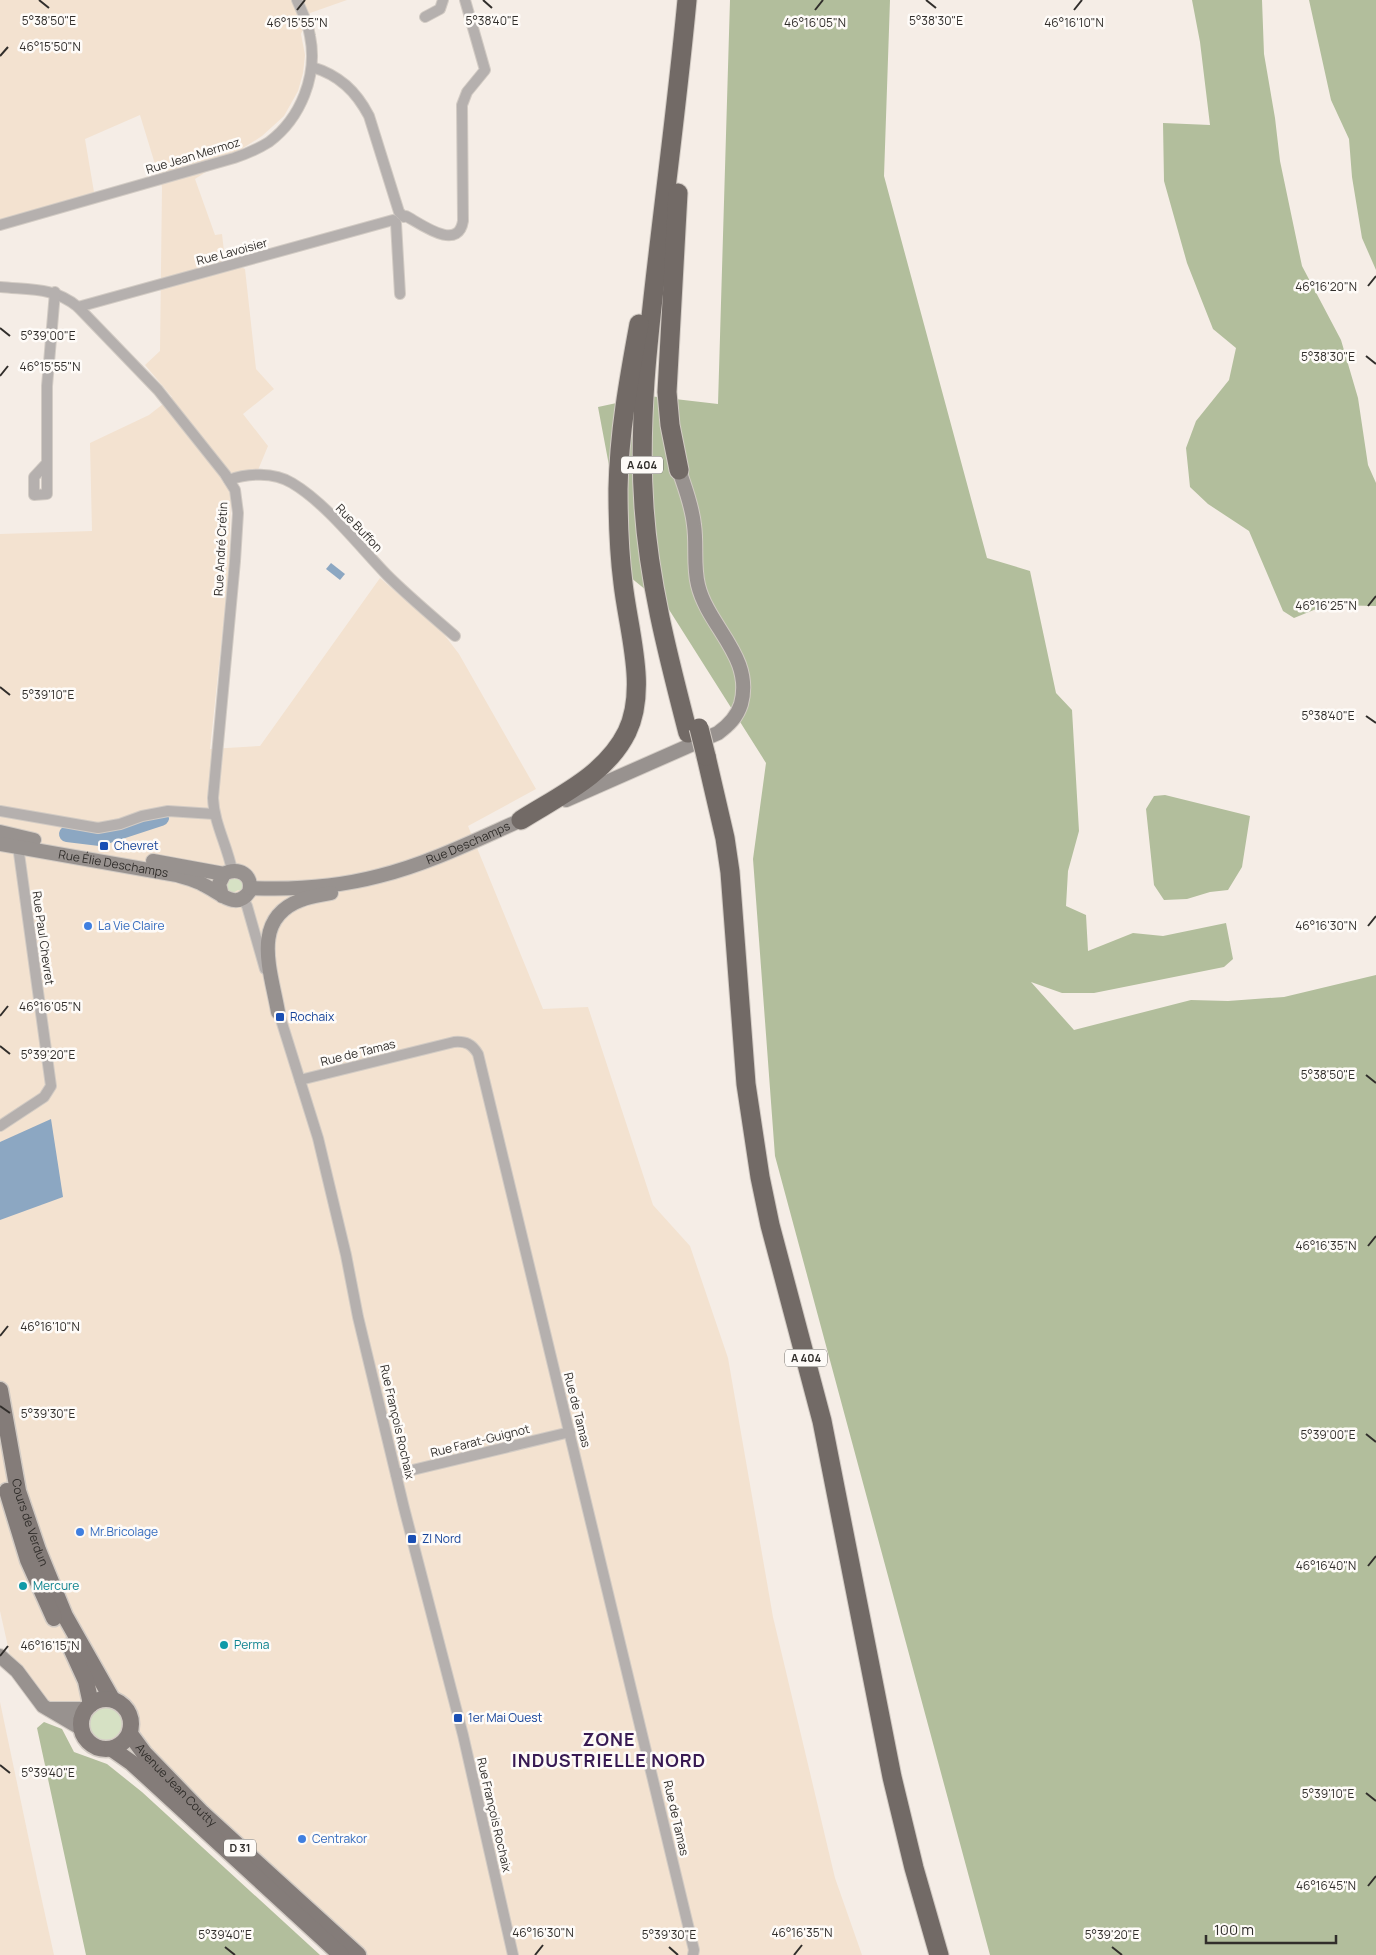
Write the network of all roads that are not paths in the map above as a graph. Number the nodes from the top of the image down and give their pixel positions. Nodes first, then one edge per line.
1 (297, 0) edge
2 (443, 0) edge
3 (464, 0) edge
4 (687, 0) edge
5 (699, 0) edge
6 (425, 17) dead end
7 (312, 67) junction
8 (672, 193) junction
9 (398, 218) junction
10 (0, 225) edge
11 (0, 287) edge
12 (55, 292) junction
13 (400, 294) dead end
14 (78, 307) junction
15 (46, 464) dead end
16 (679, 470) joint
17 (229, 480) junction
18 (455, 636) dead end
19 (700, 758) junction
20 (0, 811) edge
21 (214, 814) junction
22 (521, 820) junction
23 (0, 832) edge
24 (0, 844) edge
25 (18, 846) junction
26 (441, 855) junction
27 (228, 872) junction
28 (246, 893) junction
29 (222, 896) junction
30 (278, 1012) junction
31 (300, 1080) junction
32 (0, 1126) edge
33 (0, 1390) edge
34 (2, 1432) edge
35 (570, 1432) junction
36 (0, 1455) edge
37 (396, 1474) junction
38 (0, 1656) edge
39 (0, 1667) edge
40 (26, 1683) junction
41 (112, 1699) junction
42 (88, 1706) junction
43 (47, 1709) junction
44 (82, 1729) junction
45 (130, 1734) junction
46 (112, 1749) junction
47 (341, 1955) edge
48 (358, 1955) edge
49 (513, 1955) edge
50 (693, 1955) edge
51 (927, 1955) edge
52 (939, 1955) edge

1 - 7 street, Rue Jean Mermoz
2 - 6 street
3 - 9 street
4 - 8 highway, A 404
5 - 8 highway, A 404
7 - 9 street
7 - 10 street, Rue Jean Mermoz
8 - 16 highway
8 - 19 highway, A 404
8 - 22 highway
9 - 13 street
9 - 14 street, Rue Lavoisier
11 - 12 street, Rue André Crétin
12 - 14 street, Rue André Crétin
12 - 15 street
14 - 17 street, Rue André Crétin
16 - 22 main road, Rue Deschamps
17 - 18 street, Rue Buffon
17 - 21 street, Rue André Crétin
19 - 51 highway, A 404
19 - 52 highway, A 404
20 - 21 street
21 - 27 street, Rue André Crétin
22 - 26 main road, Rue Deschamps
23 - 27 main road, Rue Élie Deschamps
24 - 25 main road, Rue Élie Deschamps
25 - 29 main road, Rue Élie Deschamps
25 - 32 street, Rue Paul Chevret
26 - 28 main road, Rue Deschamps
26 - 30 main road
27 - 28 main road
27 - 29 main road
28 - 29 main road
28 - 30 street, Rue François Rochaix
30 - 31 street, Rue François Rochaix
31 - 35 street, Rue de Tamas
31 - 37 street, Rue François Rochaix
33 - 34 main road
34 - 41 main road, Cours de Verdun
35 - 37 street, Rue Farat-Guignot
35 - 50 street, Rue de Tamas
36 - 42 main road, Cours de Verdun
37 - 49 street, Rue François Rochaix
38 - 40 main road
39 - 40 main road
40 - 43 main road
41 - 42 main road
41 - 45 main road
42 - 43 main road
42 - 44 main road
43 - 44 main road
44 - 46 main road
45 - 46 main road
45 - 48 main road, Avenue Jean Coutty / D 31
46 - 47 main road, Avenue Jean Coutty / D 31

